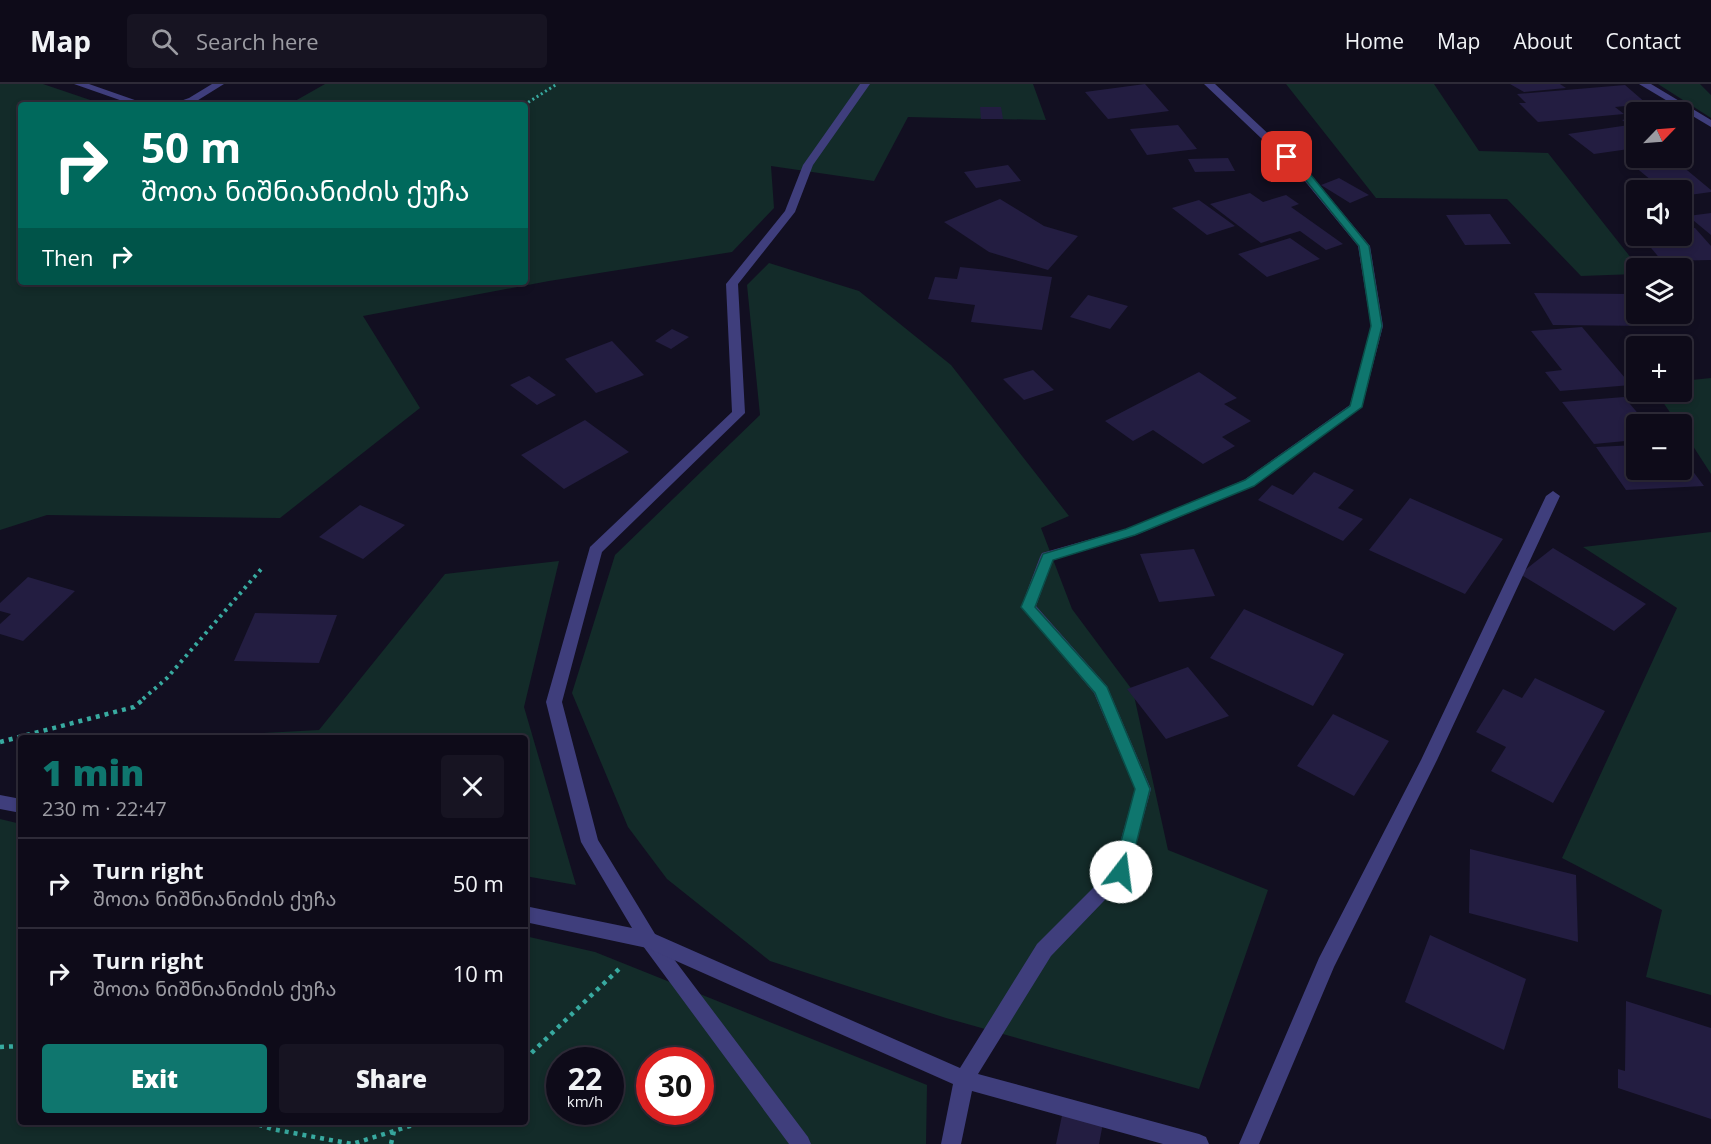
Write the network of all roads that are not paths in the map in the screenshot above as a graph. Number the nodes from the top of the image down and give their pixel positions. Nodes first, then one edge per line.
1 (79, 84) edge
2 (219, 84) edge
3 (865, 84) edge
4 (1209, 84) edge
5 (1644, 84) edge
6 (135, 102) edge
7 (185, 102) edge
8 (1711, 124) edge
9 (1553, 496) dead end
10 (0, 802) edge
11 (18, 805) edge
12 (528, 915) edge
13 (649, 940) junction
14 (964, 1079) junction
15 (801, 1144) edge
16 (951, 1144) edge
17 (1199, 1144) edge
18 (1249, 1144) edge

1 - 6 street
2 - 7 street
3 - 13 street
4 - 14 street
5 - 8 street
9 - 18 street
10 - 11 street
12 - 13 street
13 - 14 street
13 - 15 street
14 - 16 street
14 - 17 street

